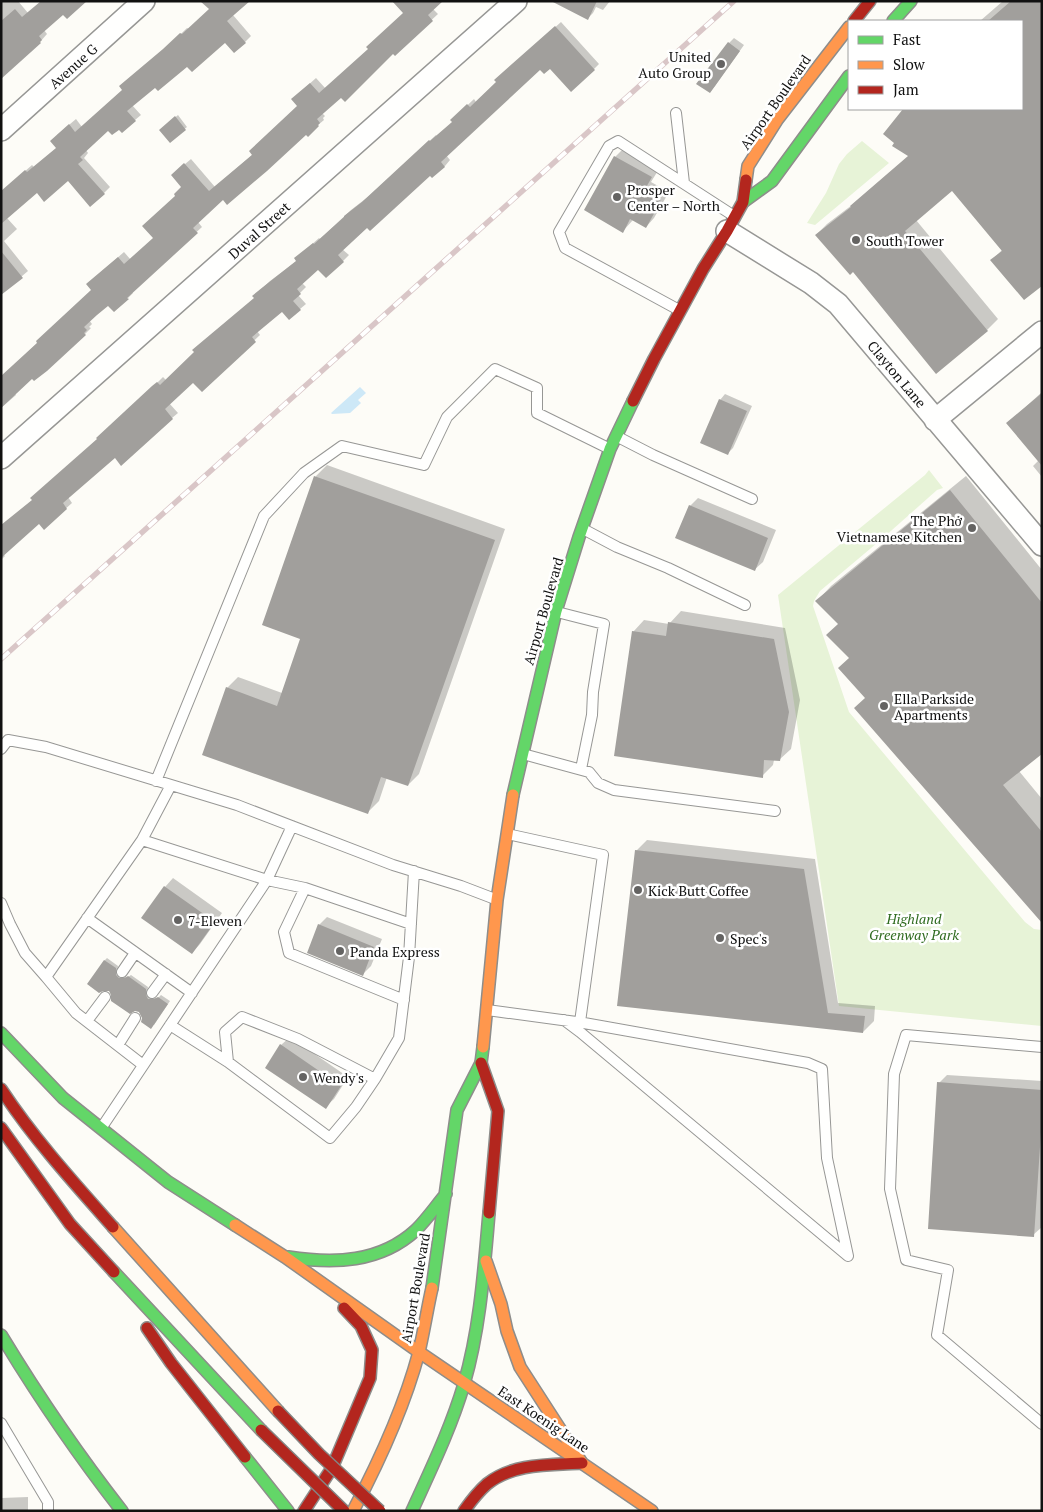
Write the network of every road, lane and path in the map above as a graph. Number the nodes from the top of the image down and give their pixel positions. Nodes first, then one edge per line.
1 (144, 1) edge
2 (516, 1) edge
3 (870, 1) edge
4 (911, 1) edge
5 (855, 20) edge
6 (894, 20) edge
7 (848, 28) edge
8 (848, 77) edge
9 (676, 113) dead end
10 (1, 130) edge
11 (684, 184) junction
12 (743, 202) junction
13 (731, 224) junction
14 (680, 310) junction
15 (1042, 332) edge
16 (935, 420) junction
17 (617, 436) junction
18 (610, 449) junction
19 (1, 458) edge
20 (752, 499) dead end
21 (582, 528) junction
22 (1042, 545) edge
23 (745, 605) dead end
24 (556, 611) junction
25 (1, 749) edge
26 (522, 754) junction
27 (581, 770) junction
28 (156, 781) junction
29 (170, 785) junction
30 (775, 811) dead end
31 (292, 826) junction
32 (507, 834) junction
33 (142, 840) junction
34 (414, 871) junction
35 (267, 880) junction
36 (305, 888) junction
37 (497, 900) junction
38 (1, 903) edge
39 (87, 918) junction
40 (411, 924) junction
41 (135, 953) junction
42 (122, 972) dead end
43 (166, 974) junction
44 (46, 977) junction
45 (192, 992) junction
46 (152, 993) dead end
47 (105, 996) dead end
48 (404, 1000) junction
49 (486, 1010) junction
50 (135, 1018) dead end
51 (564, 1020) junction
52 (87, 1021) junction
53 (580, 1022) junction
54 (170, 1025) junction
55 (1, 1033) edge
56 (118, 1045) junction
57 (1042, 1046) edge
58 (228, 1062) junction
59 (481, 1063) junction
60 (143, 1065) junction
61 (375, 1079) junction
62 (1, 1089) edge
63 (1, 1128) edge
64 (101, 1128) junction
65 (446, 1194) junction
66 (97, 1254) junction
67 (485, 1256) junction
68 (284, 1257) junction
69 (1, 1335) edge
70 (418, 1352) junction
71 (464, 1384) junction
72 (1, 1424) edge
73 (1042, 1424) edge
74 (582, 1463) junction
75 (48, 1511) edge
76 (122, 1511) edge
77 (288, 1511) edge
78 (304, 1511) edge
79 (344, 1511) edge
80 (353, 1511) edge
81 (380, 1511) edge
82 (412, 1511) edge
83 (464, 1511) edge
84 (652, 1511) edge

1 - 10 street, Avenue G
2 - 19 street, Duval Street
3 - 5 main road
4 - 6 main road
7 - 12 main road, Airport Boulevard
8 - 12 main road, Airport Boulevard
9 - 11 lane
11 - 13 lane
11 - 14 lane
12 - 13 main road, Airport Boulevard
13 - 14 main road, Airport Boulevard
13 - 16 street, Clayton Lane
14 - 17 main road, Airport Boulevard
15 - 16 street
16 - 22 street, Clayton Lane
17 - 18 main road, Airport Boulevard
17 - 20 lane
18 - 21 main road, Airport Boulevard
18 - 28 lane
21 - 23 lane
21 - 24 main road, Airport Boulevard
24 - 26 main road, Airport Boulevard
24 - 27 lane
25 - 28 lane
26 - 27 lane
26 - 32 main road, Airport Boulevard
27 - 30 lane
28 - 29 lane
29 - 31 lane
29 - 33 lane
31 - 34 lane
31 - 35 lane
32 - 37 main road, Airport Boulevard
32 - 53 lane
33 - 35 lane
33 - 39 lane
34 - 37 lane
34 - 40 lane
35 - 36 lane
35 - 45 lane
36 - 40 lane
36 - 48 lane
37 - 49 main road, Airport Boulevard
38 - 44 lane
39 - 41 lane
39 - 44 lane
40 - 48 lane
41 - 42 lane
41 - 43 lane
43 - 45 lane
43 - 46 lane
44 - 52 lane
45 - 54 lane
47 - 52 lane
48 - 61 lane
49 - 51 lane
49 - 59 main road, Airport Boulevard
50 - 56 lane
51 - 53 lane
51 - 53 lane
52 - 56 lane
54 - 58 lane
54 - 60 lane
55 - 64 main road
56 - 60 lane
57 - 73 lane
58 - 61 lane
58 - 61 lane
59 - 65 main road, Airport Boulevard
59 - 67 main road, Airport Boulevard
60 - 64 lane
62 - 81 main road, bridge
63 - 66 main road
64 - 68 main road
65 - 68 main road
65 - 70 main road, Airport Boulevard
66 - 77 main road
66 - 79 main road, bridge
67 - 71 main road, Airport Boulevard
67 - 74 main road
68 - 70 main road, East Koenig Lane
68 - 78 main road
69 - 76 main road
70 - 71 main road, East Koenig Lane
70 - 80 main road, Airport Boulevard
71 - 74 main road, East Koenig Lane
71 - 82 main road, Airport Boulevard
72 - 75 lane
74 - 83 main road
74 - 84 main road, East Koenig Lane

